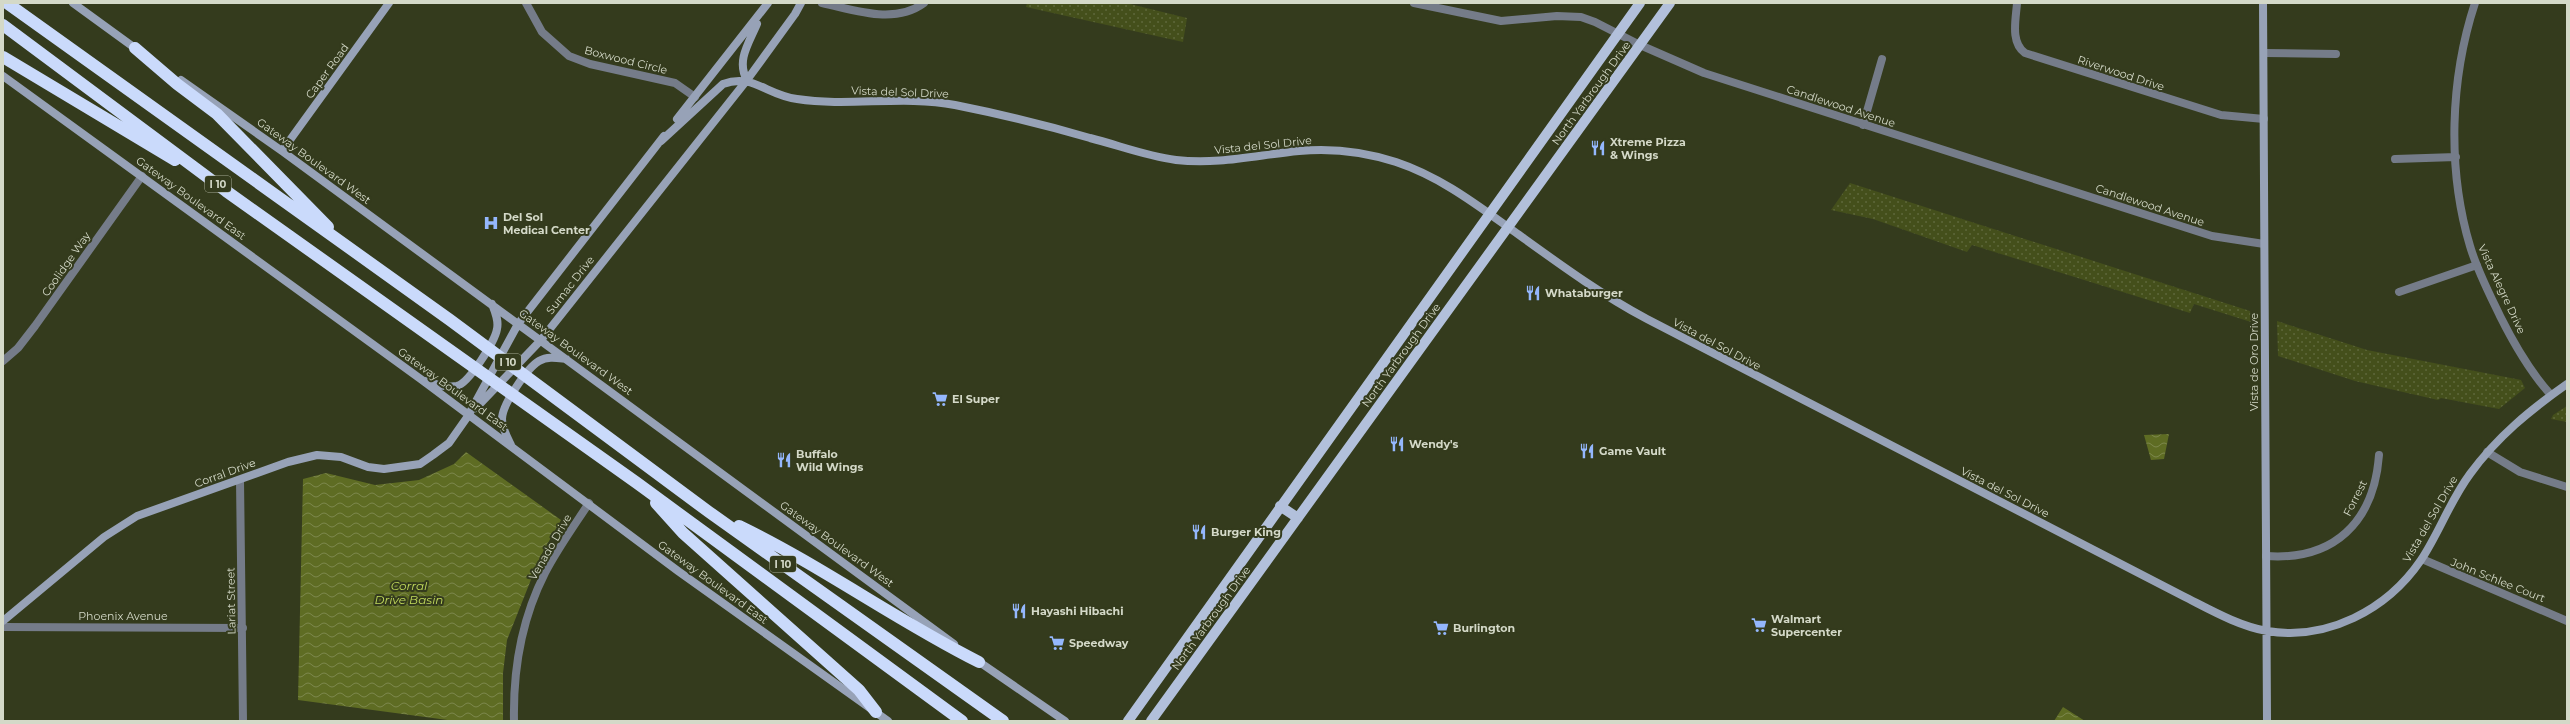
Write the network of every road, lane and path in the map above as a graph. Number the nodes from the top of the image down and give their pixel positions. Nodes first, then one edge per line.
1 (7, 3) edge
2 (73, 3) edge
3 (390, 3) edge
4 (526, 3) edge
5 (801, 3) edge
6 (822, 3) edge
7 (924, 3) edge
8 (1414, 3) edge
9 (1640, 3) edge
10 (1670, 3) edge
11 (2017, 3) edge
12 (2263, 3) edge
13 (2475, 3) edge
14 (766, 6) edge
15 (3, 25) edge
16 (1618, 34) junction
17 (1640, 45) junction
18 (135, 48) junction
19 (2264, 54) junction
20 (2336, 54) dead end
21 (3, 57) edge
22 (1882, 59) dead end
23 (3, 76) edge
24 (747, 80) junction
25 (695, 97) junction
26 (2264, 119) junction
27 (1862, 125) junction
28 (661, 141) junction
29 (282, 151) junction
30 (2456, 157) junction
31 (2395, 160) dead end
32 (142, 176) junction
33 (226, 191) junction
34 (1489, 213) junction
35 (1508, 227) junction
36 (2264, 244) junction
37 (353, 252) junction
38 (2477, 265) junction
39 (2399, 292) dead end
40 (492, 304) junction
41 (518, 324) junction
42 (541, 340) junction
43 (567, 359) junction
44 (3, 361) edge
45 (422, 380) junction
46 (2567, 384) edge
47 (2551, 395) junction
48 (468, 416) junction
49 (511, 445) junction
50 (2487, 452) junction
51 (2379, 455) dead end
52 (240, 480) junction
53 (637, 483) junction
54 (2567, 487) edge
55 (589, 503) junction
56 (1280, 506) junction
57 (709, 512) junction
58 (1298, 518) junction
59 (2266, 556) junction
60 (2422, 559) junction
61 (3, 621) edge
62 (2567, 621) edge
63 (3, 627) edge
64 (243, 628) junction
65 (2267, 631) junction
66 (979, 662) junction
67 (876, 712) junction
68 (1130, 718) edge
69 (243, 721) edge
70 (514, 721) edge
71 (888, 721) edge
72 (962, 721) edge
73 (1003, 721) edge
74 (1065, 721) edge
75 (1121, 721) edge
76 (1151, 721) edge
77 (2267, 721) edge

1 - 37 highway, I 10
2 - 18 main road, Gateway Boulevard West
3 - 29 main road, Caper Road
4 - 25 street, Boxwood Circle
5 - 24 main road, Sumac Drive
6 - 7 street
8 - 16 street, Candlewood Avenue
9 - 16 main road, North Yarbrough Drive
10 - 17 main road, North Yarbrough Drive
11 - 26 street, Riverwood Drive
12 - 19 main road, Vista de Oro Drive
13 - 30 street, Vista Alegre Drive
14 - 24 main road
14 - 25 main road, Sumac Drive
15 - 33 highway, I 10
16 - 17 street, Candlewood Avenue
16 - 34 main road, North Yarbrough Drive
17 - 27 street, Candlewood Avenue
17 - 35 main road, North Yarbrough Drive
18 - 29 main road, Gateway Boulevard West
18 - 37 highway
19 - 20 street
19 - 26 main road, Vista de Oro Drive
21 - 33 highway
22 - 27 street
23 - 32 main road, Gateway Boulevard East
24 - 28 main road
24 - 34 main road, Vista del Sol Drive
24 - 42 main road, Sumac Drive
25 - 28 main road, Sumac Drive
26 - 36 main road, Vista de Oro Drive
27 - 36 street, Candlewood Avenue
28 - 41 main road, Sumac Drive
29 - 40 main road, Gateway Boulevard West
30 - 31 street
30 - 38 street, Vista Alegre Drive
32 - 44 street, Coolidge Way
32 - 45 main road, Gateway Boulevard East
33 - 53 highway, I 10
34 - 35 main road, Vista del Sol Drive
34 - 56 main road, North Yarbrough Drive
35 - 58 main road, North Yarbrough Drive
35 - 65 main road, Vista del Sol Drive
36 - 59 main road, Vista de Oro Drive
37 - 57 highway, I 10
38 - 39 street
38 - 47 street, Vista Alegre Drive
40 - 41 main road, Gateway Boulevard West
40 - 45 main road
41 - 42 main road, Gateway Boulevard West
41 - 48 main road, Sumac Drive
42 - 43 main road, Gateway Boulevard West
42 - 48 main road, Sumac Drive
43 - 49 main road
43 - 66 main road, Gateway Boulevard West
45 - 48 main road, Gateway Boulevard East
46 - 47 main road, Vista del Sol Drive
47 - 50 main road, Vista del Sol Drive
48 - 49 main road, Gateway Boulevard East
48 - 52 main road, Corral Drive
49 - 55 main road, Gateway Boulevard East
50 - 54 street
50 - 60 main road, Vista del Sol Drive
51 - 59 street, Forrest
52 - 61 main road, Corral Drive
52 - 64 street, Lariat Street
53 - 67 highway
53 - 72 highway, I 10
55 - 67 main road, Gateway Boulevard East
55 - 70 street, Venado Drive
56 - 58 main road
56 - 68 main road, North Yarbrough Drive
57 - 66 highway
57 - 73 highway, I 10
58 - 76 main road, North Yarbrough Drive
59 - 65 main road, Vista de Oro Drive
60 - 62 street, John Schlee Court
60 - 65 main road, Vista del Sol Drive
63 - 64 street, Phoenix Avenue
64 - 69 street, Lariat Street
65 - 77 main road, Vista de Oro Drive
66 - 74 main road, Gateway Boulevard West
67 - 71 main road, Gateway Boulevard East
68 - 75 main road

